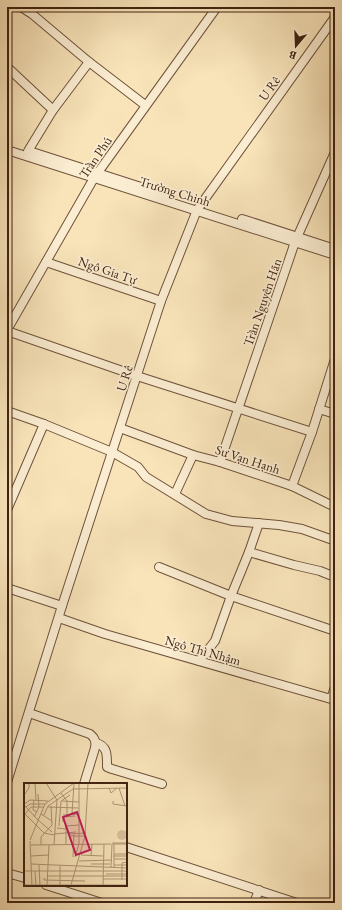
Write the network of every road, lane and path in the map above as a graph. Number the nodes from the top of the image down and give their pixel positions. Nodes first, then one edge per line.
1 (21, 7) edge
2 (217, 7) edge
3 (34, 11) edge
4 (335, 17) edge
5 (89, 62) junction
6 (7, 67) edge
7 (146, 105) junction
8 (54, 110) junction
9 (7, 144) edge
10 (7, 150) edge
11 (28, 151) junction
12 (335, 152) edge
13 (96, 175) junction
14 (198, 208) junction
15 (296, 239) junction
16 (335, 249) edge
17 (335, 255) edge
18 (46, 262) junction
19 (161, 301) junction
20 (7, 330) edge
21 (335, 359) edge
22 (137, 376) junction
23 (239, 408) junction
24 (319, 409) junction
25 (7, 411) edge
26 (335, 414) edge
27 (44, 424) junction
28 (120, 428) junction
29 (312, 432) junction
30 (112, 452) junction
31 (193, 455) junction
32 (220, 462) junction
33 (292, 486) junction
34 (175, 494) junction
35 (335, 507) edge
36 (7, 510) edge
37 (259, 523) junction
38 (335, 536) edge
39 (249, 552) junction
40 (159, 567) dead end
41 (335, 577) edge
42 (7, 588) edge
43 (231, 596) junction
44 (62, 606) junction
45 (58, 618) junction
46 (335, 631) edge
47 (199, 661) junction
48 (335, 687) edge
49 (333, 700) edge
50 (29, 714) junction
51 (96, 743) junction
52 (9, 771) edge
53 (7, 782) edge
54 (84, 783) edge
55 (162, 784) dead end
56 (127, 847) edge
57 (7, 873) edge
58 (24, 878) edge
59 (51, 886) edge
60 (259, 890) junction
61 (102, 903) edge
62 (254, 903) edge
63 (297, 903) edge

1 - 3 street
2 - 7 street, Trần Phú
3 - 5 street
4 - 14 street, U Rê
5 - 7 street
5 - 8 street
6 - 8 street
7 - 13 street, Trần Phú
8 - 11 street
9 - 11 street, Trường Chinh
10 - 13 street, Trường Chinh
11 - 13 street, Trường Chinh
12 - 15 street, Trần Nguyên Hãn
13 - 14 street, Trường Chinh
13 - 18 street, Trần Phú
14 - 15 street, Trường Chinh
14 - 19 street, U Rê
15 - 16 street, Trường Chinh
15 - 17 street, Trường Chinh
15 - 23 street, Trần Nguyên Hãn
18 - 19 street, Ngô Gia Tự
18 - 20 street, Trần Phú
19 - 22 street, U Rê
20 - 22 street
21 - 24 street
22 - 23 street
22 - 28 street, U Rê
23 - 29 street
23 - 32 street, Trần Nguyên Hãn
24 - 26 street
24 - 29 street
25 - 27 street
27 - 30 street
27 - 36 street
28 - 30 street, U Rê
28 - 31 street, Sư Vạn Hạnh
29 - 33 street
30 - 34 street
30 - 44 street, U Rê
31 - 32 street, Sư Vạn Hạnh
31 - 34 street
32 - 33 street, Sư Vạn Hạnh
33 - 35 street, Sư Vạn Hạnh
34 - 37 street
37 - 38 street
37 - 39 street
39 - 41 street
39 - 43 street
40 - 43 street
42 - 44 street
43 - 46 street
43 - 47 street
44 - 45 street, U Rê
45 - 47 street, Ngô Thì Nhậm
45 - 50 street, U Rê
47 - 49 street, Ngô Thì Nhậm
48 - 49 street, Ngô Thì Nhậm
50 - 51 street
50 - 52 street, U Rê
51 - 54 street
51 - 55 street
52 - 53 street, U Rê
56 - 60 street
57 - 58 street
59 - 61 street
60 - 62 street
60 - 63 street

